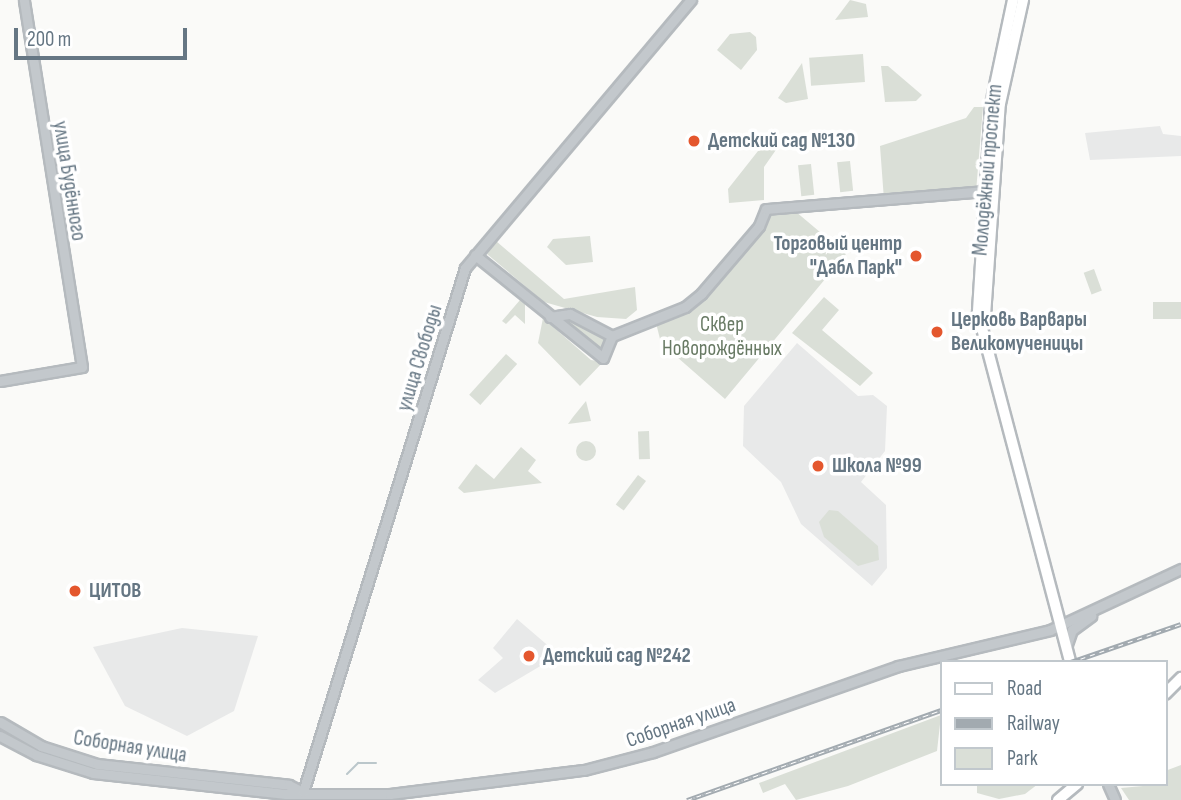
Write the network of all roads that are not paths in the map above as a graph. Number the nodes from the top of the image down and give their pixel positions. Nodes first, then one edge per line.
1 (24, 0) edge
2 (691, 0) edge
3 (1013, 0) edge
4 (1023, 0) edge
5 (987, 191) junction
6 (475, 255) junction
7 (550, 317) junction
8 (612, 336) junction
9 (984, 340) junction
10 (0, 381) edge
11 (1181, 569) edge
12 (1103, 607) junction
13 (1059, 625) junction
14 (1066, 649) junction
15 (1069, 660) edge
16 (1181, 678) edge
17 (1181, 688) edge
18 (1167, 692) edge
19 (1167, 701) edge
20 (0, 722) edge
21 (0, 736) edge
22 (1067, 786) edge
23 (1075, 786) edge
24 (303, 792) junction
25 (1051, 800) edge
26 (1058, 800) edge

1 - 10 street, улица Будённого
2 - 6 street, улица Свободы
3 - 5 main road, Молодёжный проспект
4 - 9 main road, Молодёжный проспект
5 - 8 street
5 - 9 main road, Молодёжный проспект
6 - 7 street
6 - 24 street, улица Свободы
7 - 8 street
7 - 8 street
9 - 13 main road, Молодёжный проспект
11 - 12 street
12 - 13 street, Соборная улица
12 - 14 street
13 - 14 main road, Молодёжный проспект
13 - 24 street, Соборная улица
14 - 15 main road, Молодёжный проспект
16 - 18 main road
17 - 19 main road
20 - 24 street, Соборная улица
21 - 24 street, Соборная улица
22 - 25 main road
23 - 26 main road

